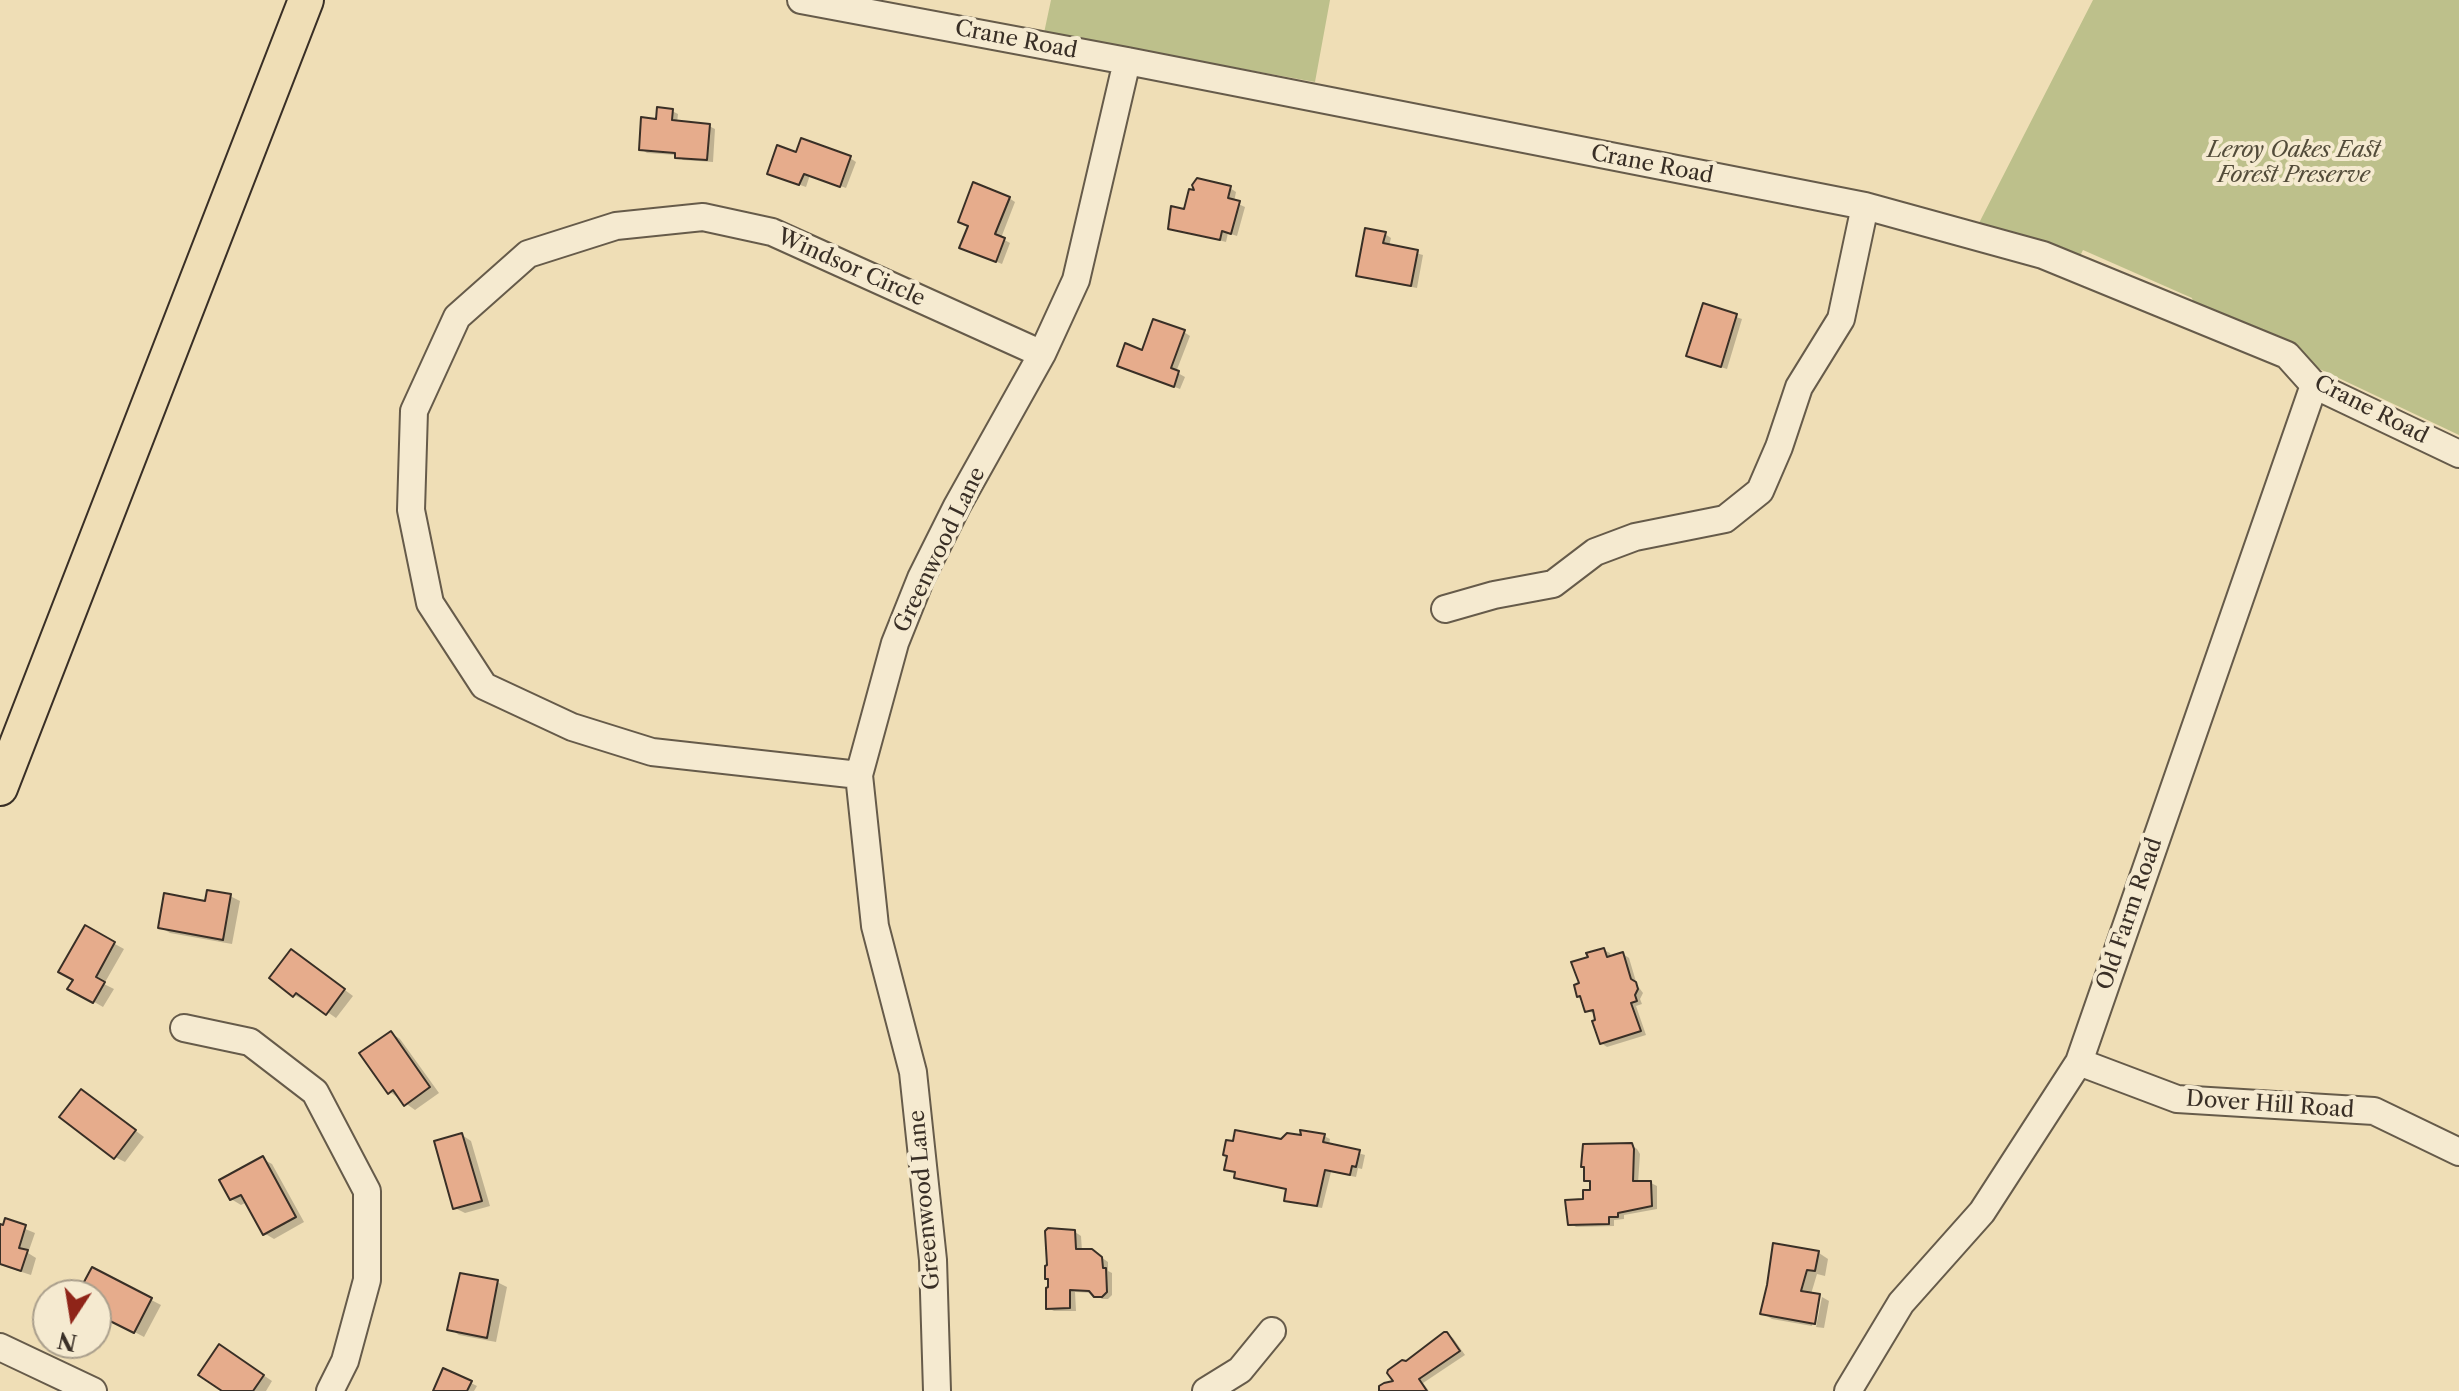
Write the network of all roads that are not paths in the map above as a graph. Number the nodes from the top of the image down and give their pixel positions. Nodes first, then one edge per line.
1 (306, 0) edge
2 (801, 0) edge
3 (918, 11) edge
4 (1127, 61) junction
5 (1865, 206) junction
6 (1042, 354) junction
7 (2314, 385) junction
8 (2459, 454) edge
9 (1445, 609) dead end
10 (859, 775) junction
11 (0, 788) edge
12 (184, 1028) dead end
13 (2079, 1062) junction
14 (2459, 1152) edge
15 (1272, 1331) dead end
16 (0, 1347) edge
17 (93, 1391) edge
18 (330, 1391) edge
19 (937, 1391) edge
20 (1206, 1391) edge
21 (1848, 1391) edge

1 - 11 main road
2 - 3 street, Crane Road
3 - 4 street, Crane Road
4 - 5 street, Crane Road
4 - 6 street, Greenwood Lane
5 - 7 street, Crane Road
5 - 9 street
6 - 10 street, Greenwood Lane
6 - 10 street, Windsor Circle
7 - 8 street, Crane Road
7 - 13 street, Old Farm Road
10 - 19 street, Greenwood Lane
12 - 18 street
13 - 14 street, Dover Hill Road
13 - 21 street, Old Farm Road
15 - 20 street
16 - 17 street

